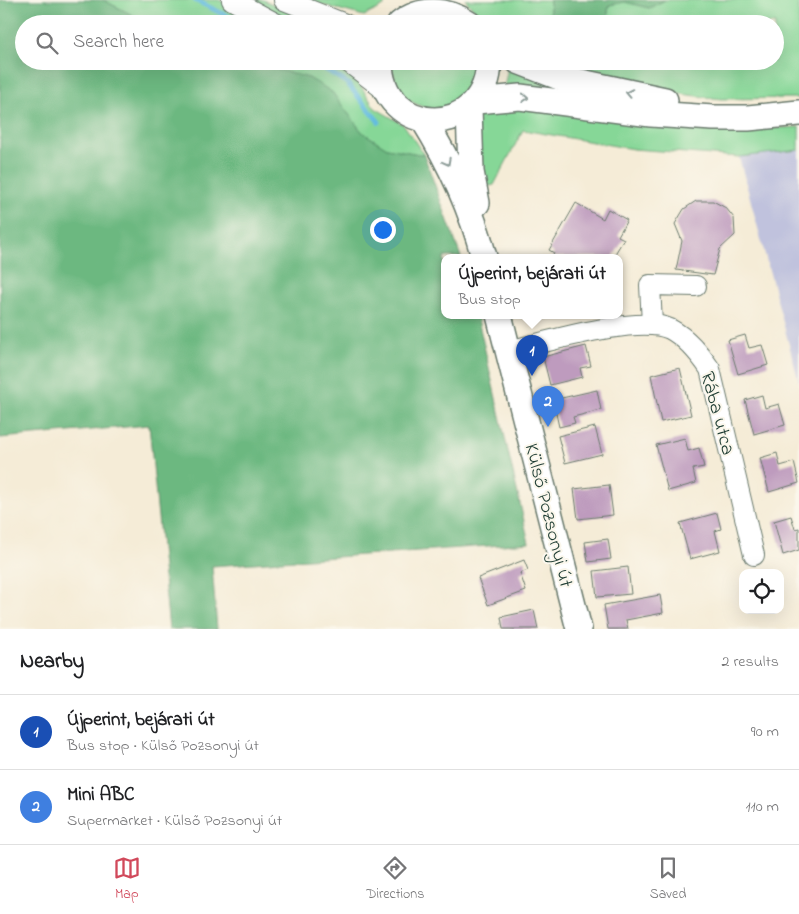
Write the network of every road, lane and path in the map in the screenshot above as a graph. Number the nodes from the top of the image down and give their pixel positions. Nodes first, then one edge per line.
1 (232, 0) edge
2 (284, 0) edge
3 (452, 0) edge
4 (260, 15) edge
5 (319, 15) edge
6 (416, 15) edge
7 (454, 15) edge
8 (463, 15) edge
9 (359, 70) edge
10 (381, 70) edge
11 (488, 70) edge
12 (541, 70) edge
13 (386, 90) junction
14 (472, 104) junction
15 (799, 112) edge
16 (423, 120) junction
17 (484, 254) edge
18 (485, 254) edge
19 (696, 286) dead end
20 (500, 319) edge
21 (652, 324) junction
22 (508, 351) junction
23 (754, 555) dead end
24 (579, 629) edge

1 - 4 street
2 - 5 street
3 - 8 main road
6 - 7 main road
9 - 13 street
10 - 13 main road
11 - 14 main road
15 -> 12 main road
13 - 16 main road
14 -> 15 main road
14 - 16 main road
14 - 18 main road
16 -> 17 main road
19 - 21 street
20 - 22 main road, Külső Pozsonyi út
21 - 22 street, Rába utca
21 - 23 street, Rába utca
22 - 24 main road, Külső Pozsonyi út

